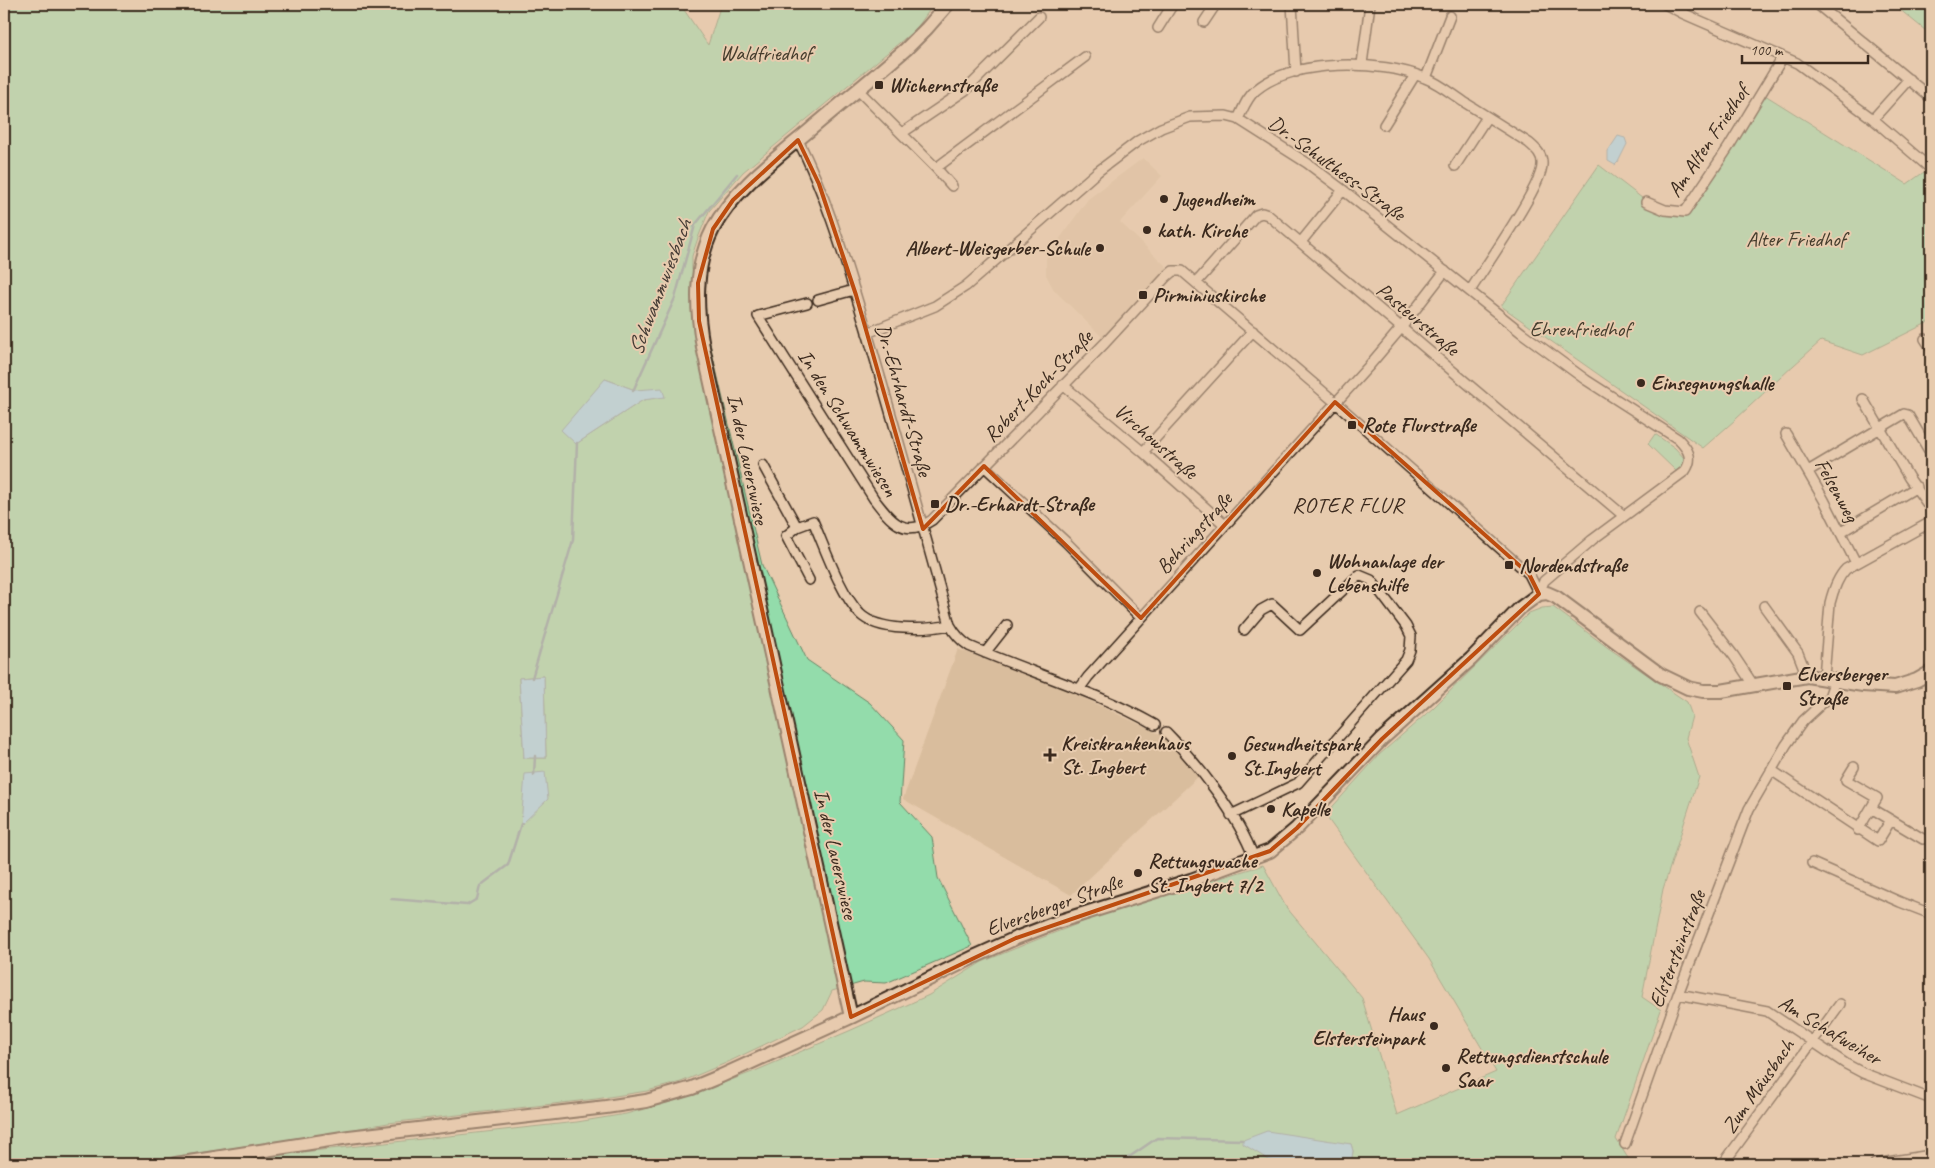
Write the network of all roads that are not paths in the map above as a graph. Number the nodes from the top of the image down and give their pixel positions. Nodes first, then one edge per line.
1 (948, 4) edge
2 (1173, 4) edge
3 (1216, 4) edge
4 (1292, 4) edge
5 (1370, 4) edge
6 (1665, 4) edge
7 (1817, 4) edge
8 (1450, 16) dead end
9 (1039, 17) dead end
10 (1204, 22) dead end
11 (1158, 28) dead end
12 (1085, 57) dead end
13 (1783, 57) junction
14 (1362, 64) junction
15 (1296, 72) junction
16 (1415, 75) junction
17 (1426, 78) junction
18 (1909, 80) junction
19 (858, 90) junction
20 (1931, 98) edge
21 (1487, 117) junction
22 (1238, 118) junction
23 (1873, 119) junction
24 (1384, 125) dead end
25 (902, 134) junction
26 (798, 140) junction
27 (1455, 166) dead end
28 (936, 168) junction
29 (1931, 169) edge
30 (952, 186) dead end
31 (1343, 190) junction
32 (1646, 202) dead end
33 (1301, 242) junction
34 (1444, 271) junction
35 (1196, 283) junction
36 (854, 290) junction
37 (1470, 291) junction
38 (818, 300) dead end
39 (807, 303) dead end
40 (1401, 328) junction
41 (1253, 331) junction
42 (867, 333) junction
43 (1925, 338) dead end
44 (1931, 348) edge
45 (1063, 385) junction
46 (1863, 399) dead end
47 (1336, 402) junction
48 (1879, 429) junction
49 (1786, 434) dead end
50 (1143, 452) junction
51 (1931, 454) edge
52 (764, 466) dead end
53 (984, 466) junction
54 (1808, 472) junction
55 (1916, 487) junction
56 (1931, 509) edge
57 (1624, 516) junction
58 (1931, 522) edge
59 (922, 525) junction
60 (1225, 525) junction
61 (797, 526) junction
62 (1841, 532) junction
63 (1856, 563) junction
64 (809, 580) dead end
65 (1539, 594) junction
66 (1764, 606) dead end
67 (1700, 612) dead end
68 (1141, 618) junction
69 (950, 625) junction
70 (1007, 625) dead end
71 (1244, 630) dead end
72 (985, 653) junction
73 (1931, 672) edge
74 (1807, 676) junction
75 (1830, 679) junction
76 (1754, 686) junction
77 (1080, 688) junction
78 (1155, 725) dead end
79 (1166, 732) dead end
80 (1854, 767) dead end
81 (1771, 770) junction
82 (1871, 808) junction
83 (1231, 815) junction
84 (1891, 820) junction
85 (1858, 830) junction
86 (1923, 839) dead end
87 (1254, 858) junction
88 (1812, 863) dead end
89 (1931, 914) edge
90 (1678, 994) junction
91 (1840, 1004) dead end
92 (851, 1017) junction
93 (1812, 1041) junction
94 (1931, 1099) edge
95 (1625, 1144) dead end
96 (1931, 1155) edge
97 (176, 1164) edge
98 (1723, 1164) edge
99 (1875, 1164) edge

1 - 19 main road, In der Lauerswiese
2 - 11 street
3 - 10 street
4 - 15 street
5 - 14 street
6 - 13 street
7 - 18 street
8 - 17 street
9 - 25 street
12 - 28 street
13 - 23 street
13 - 32 street, Am Alten Friedhof
14 - 15 street
14 - 16 street
15 - 22 street
16 - 17 street
16 - 24 street
17 - 21 street
18 - 20 street
18 - 23 street
19 - 25 street
19 - 26 main road, In der Lauerswiese
21 - 27 street
21 - 37 street
22 - 31 street, Dr.-Schulthess-Straße
22 - 42 street, Dr.-Schulthess-Straße
23 - 29 street
25 - 28 street
26 - 36 street, Dr.-Ehrhardt-Straße
26 - 92 main road, In der Lauerswiese
28 - 30 street
31 - 33 street
31 - 34 street, Dr.-Schulthess-Straße
33 - 35 street, Pasteurstraße
33 - 40 street, Pasteurstraße
34 - 37 street, Dr.-Schulthess-Straße
34 - 40 street, Behringstraße
35 - 41 street
35 - 45 street, Robert-Koch-Straße
36 - 38 street
36 - 42 street, Dr.-Ehrhardt-Straße
37 - 57 street, Dr.-Schulthess-Straße
39 - 59 street, In den Schwammwiesen
40 - 47 street, Behringstraße
40 - 57 street, Pasteurstraße
41 - 47 street
41 - 50 street
42 - 59 street, Dr.-Ehrhardt-Straße
43 - 44 street
45 - 50 street, Virchowstraße
45 - 53 street, Robert-Koch-Straße
46 - 48 street
47 - 60 street, Behringstraße
47 - 65 street
48 - 51 street
48 - 54 street
48 - 55 street
49 - 54 street, Felsenweg
50 - 60 street, Virchowstraße
52 - 61 street
53 - 59 street, Robert-Koch-Straße
53 - 68 street
54 - 62 street, Felsenweg
55 - 56 street
55 - 62 street
57 - 65 street
58 - 63 street
59 - 69 street, Dr.-Ehrhardt-Straße
60 - 68 street, Behringstraße
61 - 64 street
61 - 69 street
62 - 63 street, Felsenweg
63 - 75 street
65 - 76 main road
65 - 87 main road, Elversberger Straße
66 - 74 street
67 - 76 street
68 - 77 street, Behringstraße
69 - 72 street, Dr.-Ehrhardt-Straße
70 - 72 street
71 - 83 street
72 - 77 street, Dr.-Ehrhardt-Straße
73 - 75 main road
74 - 75 main road
74 - 76 main road
75 - 81 street, Elstersteinstraße
77 - 78 street, Dr.-Ehrhardt-Straße
79 - 83 street
80 - 82 street
81 - 85 street
81 - 90 street, Elstersteinstraße
82 - 84 street
82 - 85 street
83 - 87 street
84 - 85 street
84 - 86 street
87 - 92 main road, Elversberger Straße
88 - 89 street
90 - 93 street, Am Schafweiher
90 - 95 street, Elstersteinstraße
91 - 93 street, Zum Mäusbach
92 - 97 main road, Elversberger Straße
93 - 94 street, Am Schafweiher
93 - 98 street, Zum Mäusbach
96 - 99 street

